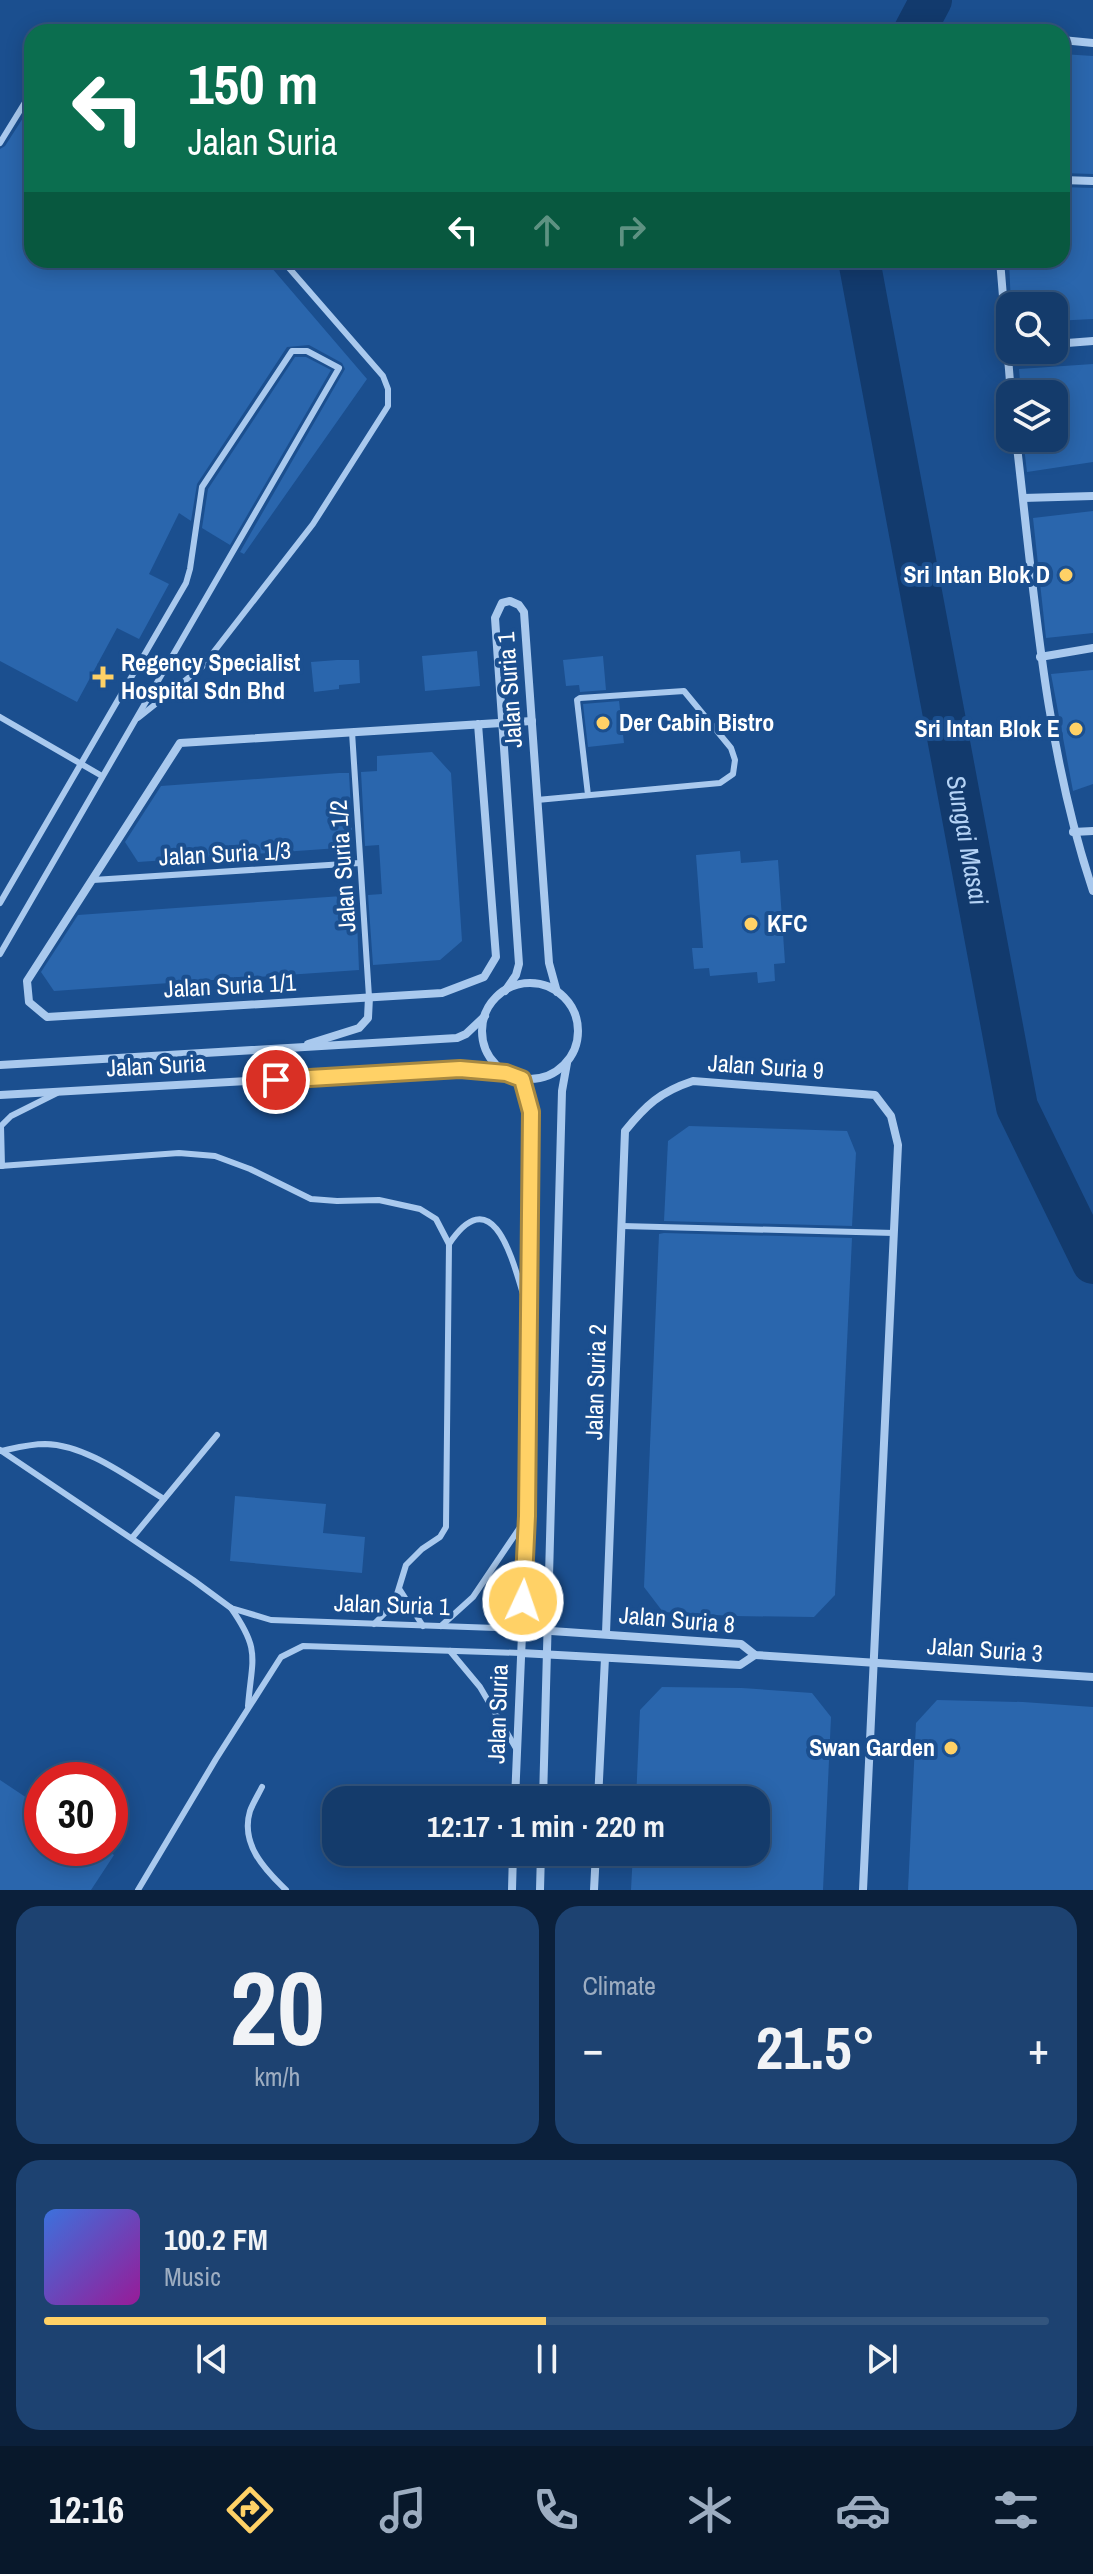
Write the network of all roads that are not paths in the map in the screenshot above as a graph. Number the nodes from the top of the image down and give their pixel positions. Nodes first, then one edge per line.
1 (1070, 41) edge
2 (1093, 43) edge
3 (24, 104) edge
4 (0, 143) edge
5 (1070, 180) edge
6 (1093, 181) edge
7 (289, 268) edge
8 (1001, 268) edge
9 (1003, 292) edge
10 (1093, 341) edge
11 (1068, 343) edge
12 (1018, 452) edge
13 (1093, 496) edge
14 (1023, 498) junction
15 (1093, 648) edge
16 (1040, 657) junction
17 (0, 717) edge
18 (135, 720) junction
19 (532, 721) junction
20 (502, 723) junction
21 (478, 724) junction
22 (352, 732) junction
23 (81, 764) junction
24 (102, 776) junction
25 (588, 795) junction
26 (537, 800) junction
27 (1093, 831) edge
28 (1073, 832) junction
29 (360, 863) junction
30 (93, 880) junction
31 (1093, 891) edge
32 (0, 903) edge
33 (0, 954) edge
34 (505, 991) junction
35 (557, 992) junction
36 (369, 997) junction
37 (485, 1016) junction
38 (295, 1048) junction
39 (567, 1063) junction
40 (0, 1065) edge
41 (506, 1073) junction
42 (522, 1079) junction
43 (60, 1092) junction
44 (0, 1095) edge
45 (625, 1131) joint
46 (1, 1166) edge
47 (622, 1226) junction
48 (894, 1233) junction
49 (449, 1244) junction
50 (529, 1314) junction
51 (217, 1435) dead end
52 (0, 1451) edge
53 (164, 1499) junction
54 (527, 1516) junction
55 (132, 1538) junction
56 (400, 1590) junction
57 (231, 1608) junction
58 (374, 1624) junction
59 (423, 1626) junction
60 (441, 1626) junction
61 (522, 1629) junction
62 (549, 1630) junction
63 (606, 1633) junction
64 (450, 1651) junction
65 (521, 1653) junction
66 (548, 1655) junction
67 (755, 1655) junction
68 (605, 1658) junction
69 (874, 1662) junction
70 (1093, 1677) edge
71 (248, 1710) junction
72 (517, 1750) junction
73 (516, 1786) edge
74 (544, 1786) edge
75 (599, 1786) edge
76 (262, 1787) dead end
77 (513, 1866) edge
78 (541, 1866) edge
79 (595, 1866) edge
80 (138, 1890) edge
81 (286, 1890) edge
82 (512, 1890) edge
83 (540, 1890) edge
84 (594, 1890) edge
85 (863, 1890) edge

1 - 2 street
3 - 4 lane
5 - 6 street
7 - 18 lane
8 - 9 street
10 - 11 street
12 - 14 street
13 - 14 street
14 - 16 street
15 - 16 street
16 - 28 street
17 - 23 lane
18 - 23 lane
18 - 24 lane
19 - 20 street
19 - 20 street, Jalan Suria 1
19 - 26 street, Jalan Suria 1
20 - 21 street
20 - 34 street, Jalan Suria 1
21 - 22 street
21 - 36 street, Jalan Suria 1/1
22 - 29 lane, Jalan Suria 1/2
22 - 30 street, Jalan Suria 1/1
23 - 24 lane
23 - 32 lane
24 - 33 lane
25 - 25 lane
25 - 26 lane
26 - 35 street, Jalan Suria 1
27 - 28 street
28 - 31 street
29 - 30 lane, Jalan Suria 1/3
29 - 36 lane, Jalan Suria 1/2
30 - 36 street, Jalan Suria 1/1
34 - 35 street
34 - 37 street
35 - 39 street
36 - 38 street
37 - 38 street, Jalan Suria
37 - 41 street
38 - 40 street, Jalan Suria
39 - 42 street
39 - 62 street
41 - 42 street
41 - 43 street, Jalan Suria
42 - 50 street
43 - 44 street, Jalan Suria
43 - 46 lane
45 - 47 street, Jalan Suria 2
45 - 48 street, Jalan Suria 9
46 - 49 lane
47 - 48 lane
47 - 63 street, Jalan Suria 2
48 - 69 street
49 - 50 lane
49 - 56 lane
50 - 54 street
51 - 53 lane
52 - 53 lane
52 - 55 lane, Jalan Suria 1
53 - 55 lane
54 - 60 lane
54 - 61 street
55 - 57 lane, Jalan Suria 1
56 - 58 lane
56 - 59 lane
57 - 58 lane, Jalan Suria 1
57 - 71 lane
58 - 59 lane, Jalan Suria 1
59 - 60 lane, Jalan Suria 1
60 - 61 lane, Jalan Suria 1
61 - 62 street, Jalan Suria 8
61 - 65 street, Jalan Suria
62 - 63 street, Jalan Suria 8
62 - 66 street
63 - 67 street, Jalan Suria 8
64 - 65 lane
64 - 71 lane
64 - 72 lane
65 - 66 street
65 - 72 street, Jalan Suria
66 - 68 street
66 - 74 street, Jalan Suria
67 - 68 street
67 - 69 street, Jalan Suria 8
68 - 75 street
69 - 70 street, Jalan Suria 3
69 - 85 street
71 - 80 lane
72 - 73 street, Jalan Suria
76 - 81 lane
77 - 82 street
78 - 83 street
79 - 84 street

